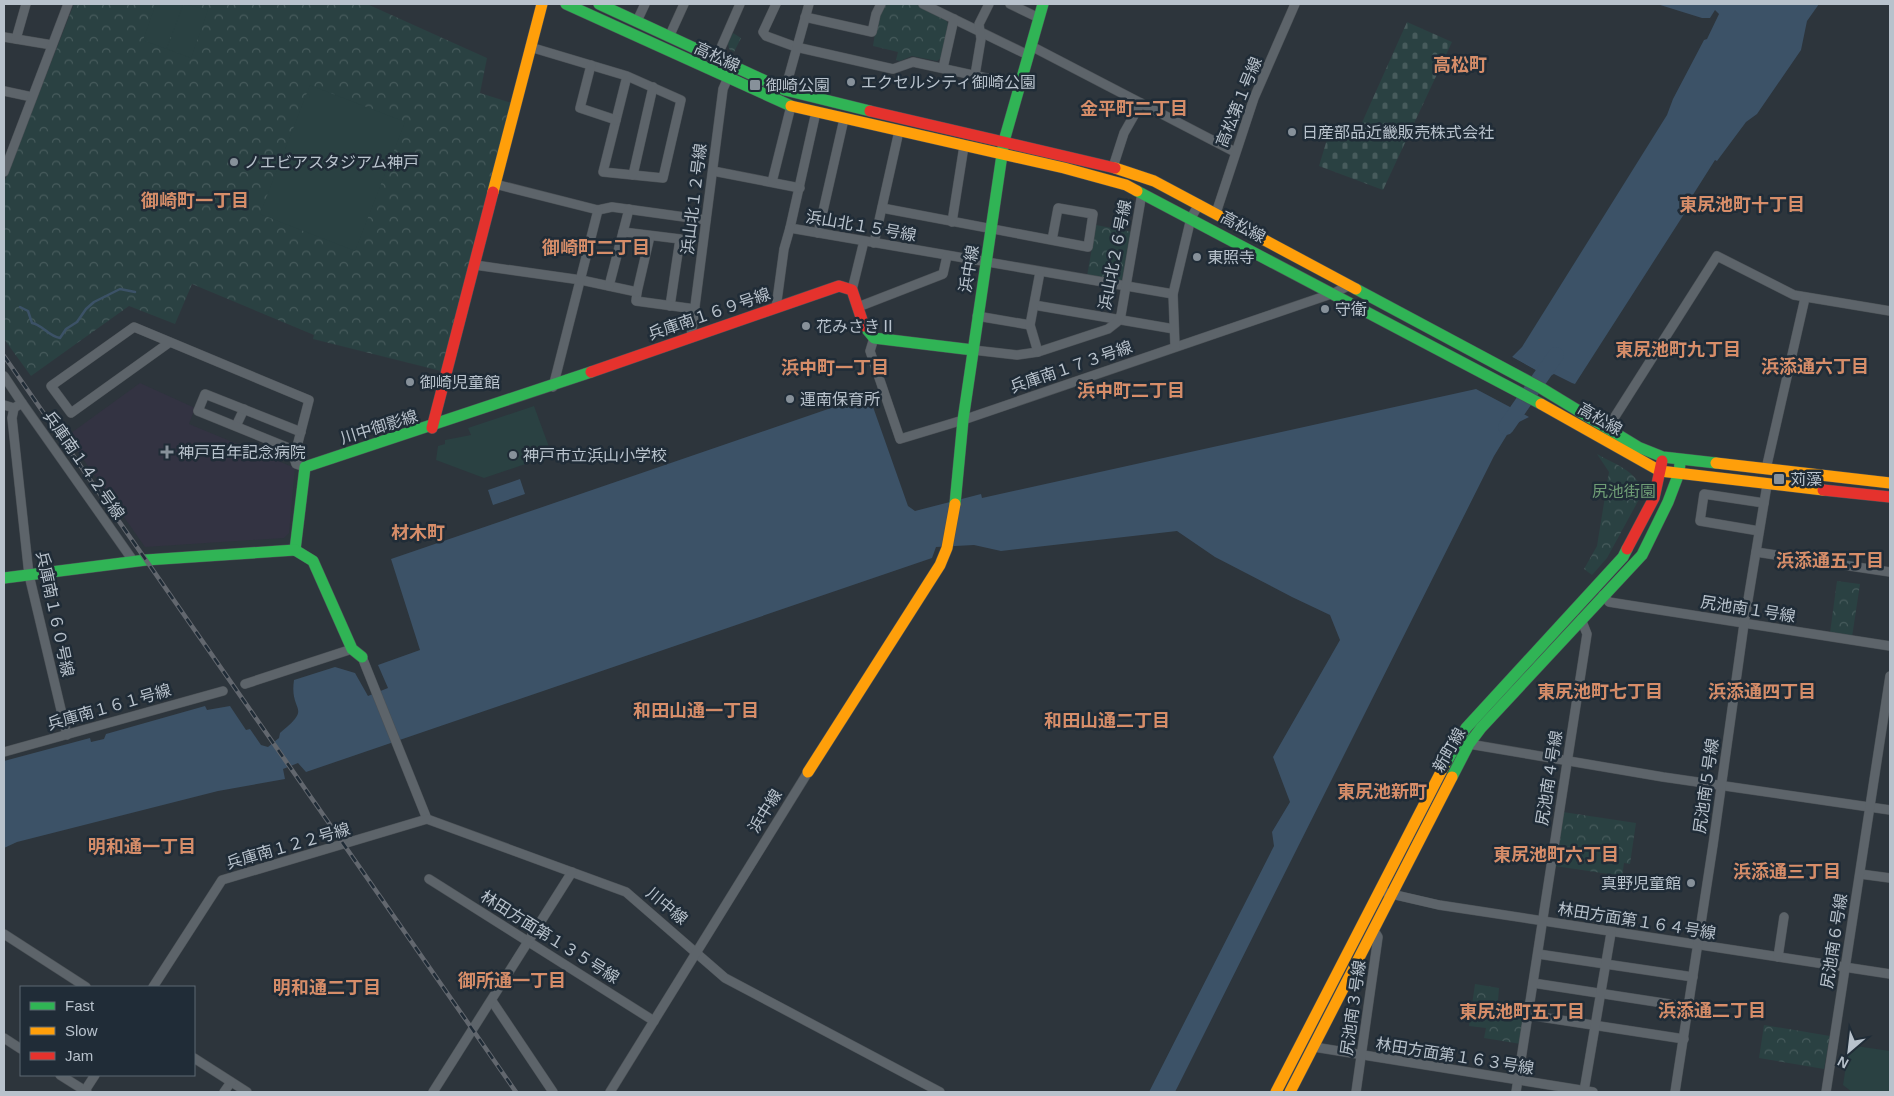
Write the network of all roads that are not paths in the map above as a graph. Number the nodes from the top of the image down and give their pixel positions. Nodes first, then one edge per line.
1 (26, 4) edge
2 (68, 4) edge
3 (542, 4) edge
4 (566, 4) edge
5 (599, 4) edge
6 (645, 4) edge
7 (684, 4) edge
8 (740, 4) edge
9 (774, 4) edge
10 (809, 4) edge
11 (881, 4) edge
12 (923, 4) edge
13 (989, 4) edge
14 (1010, 4) edge
15 (1044, 4) edge
16 (1295, 4) edge
17 (805, 17) junction
18 (1039, 18) junction
19 (954, 19) junction
20 (637, 21) junction
21 (980, 31) junction
22 (4, 37) edge
23 (669, 37) junction
24 (16, 39) junction
25 (52, 45) junction
26 (530, 47) junction
27 (796, 47) junction
28 (1030, 51) junction
29 (716, 58) junction
30 (591, 65) junction
31 (732, 66) junction
32 (943, 68) junction
33 (975, 75) junction
34 (627, 76) junction
35 (728, 79) junction
36 (1018, 85) junction
37 (653, 87) junction
38 (785, 90) junction
39 (4, 91) edge
40 (32, 97) junction
41 (1141, 103) junction
42 (791, 106) junction
43 (816, 112) junction
44 (844, 119) junction
45 (616, 120) junction
46 (898, 131) junction
47 (1004, 141) junction
48 (964, 146) junction
49 (1234, 152) junction
50 (1003, 154) junction
51 (5, 167) edge
52 (1113, 167) junction
53 (713, 171) junction
54 (633, 175) junction
55 (772, 182) junction
56 (495, 184) junction
57 (800, 188) junction
58 (1142, 193) junction
59 (1198, 204) junction
60 (882, 208) junction
61 (629, 209) junction
62 (598, 210) junction
63 (1216, 213) junction
64 (1191, 218) junction
65 (706, 220) junction
66 (952, 222) junction
67 (790, 228) junction
68 (992, 229) junction
69 (623, 232) junction
70 (818, 233) junction
71 (650, 236) junction
72 (1052, 240) junction
73 (864, 241) junction
74 (874, 243) junction
75 (947, 256) junction
76 (986, 262) junction
77 (475, 266) junction
78 (1040, 272) junction
79 (581, 280) junction
80 (1350, 285) junction
81 (609, 286) junction
82 (1124, 286) junction
83 (852, 290) junction
84 (637, 292) junction
85 (1334, 293) junction
86 (1173, 294) junction
87 (1806, 298) junction
88 (1034, 305) junction
89 (670, 306) junction
90 (858, 307) junction
91 (776, 308) junction
92 (695, 309) junction
93 (1890, 311) edge
94 (977, 316) junction
95 (1118, 319) junction
96 (1030, 325) junction
97 (1174, 329) junction
98 (691, 337) junction
99 (874, 338) junction
100 (170, 342) junction
101 (1175, 346) junction
102 (972, 350) junction
103 (1038, 352) junction
104 (4, 376) edge
105 (553, 387) junction
106 (22, 403) junction
107 (4, 405) edge
108 (14, 408) junction
109 (244, 409) junction
110 (963, 420) junction
111 (236, 426) junction
112 (432, 428) junction
113 (1607, 429) junction
114 (301, 432) junction
115 (296, 451) junction
116 (1662, 457) junction
117 (1681, 458) junction
118 (305, 467) junction
119 (1766, 469) junction
120 (1660, 471) junction
121 (1679, 473) junction
122 (1890, 483) edge
123 (1767, 485) junction
124 (1890, 497) edge
125 (1764, 503) junction
126 (1759, 531) junction
127 (295, 550) junction
128 (1756, 552) junction
129 (134, 562) junction
130 (1890, 572) edge
131 (28, 576) junction
132 (4, 578) edge
133 (1603, 596) junction
134 (1581, 619) junction
135 (1744, 624) junction
136 (1890, 646) edge
137 (352, 649) junction
138 (362, 657) joint
139 (1890, 676) edge
140 (245, 684) dead end
141 (223, 691) dead end
142 (68, 735) junction
143 (1469, 744) junction
144 (4, 752) edge
145 (1567, 761) junction
146 (808, 772) joint
147 (1721, 785) junction
148 (1869, 807) junction
149 (1890, 810) edge
150 (428, 819) junction
151 (572, 872) junction
152 (1860, 874) junction
153 (1890, 878) edge
154 (429, 879) dead end
155 (1385, 892) junction
156 (1784, 917) dead end
157 (1543, 922) junction
158 (1373, 929) junction
159 (1611, 933) junction
160 (4, 934) edge
161 (528, 941) junction
162 (1698, 946) junction
163 (697, 951) junction
164 (1538, 954) junction
165 (1778, 957) junction
166 (1606, 964) junction
167 (1845, 967) junction
168 (1890, 974) edge
169 (1693, 977) junction
170 (1533, 983) junction
171 (84, 986) edge
172 (153, 986) edge
173 (1601, 994) junction
174 (492, 1001) junction
175 (1689, 1007) junction
176 (1528, 1015) junction
177 (654, 1021) junction
178 (1596, 1025) junction
179 (4, 1038) edge
180 (1684, 1039) junction
181 (1314, 1047) junction
182 (20, 1048) edge
183 (1362, 1056) junction
184 (195, 1059) edge
185 (61, 1076) edge
186 (94, 1076) edge
187 (1518, 1081) junction
188 (231, 1082) junction
189 (85, 1092) edge
190 (224, 1092) edge
191 (247, 1092) edge
192 (432, 1092) edge
193 (553, 1092) edge
194 (610, 1092) edge
195 (940, 1092) edge
196 (1276, 1092) edge
197 (1290, 1092) edge
198 (1356, 1092) edge
199 (1516, 1092) edge
200 (1589, 1092) edge
201 (1676, 1092) edge
202 (1826, 1092) edge

1 - 24 street
2 - 25 street
3 - 26 street, 川中御影線
4 - 35 street, 高松線
5 - 20 street, 高松線
6 - 20 street
7 - 23 street
8 - 29 street
9 - 27 street
10 - 17 street
11 - 17 street
12 - 19 street
13 - 21 street
14 - 18 street
15 - 18 street, 浜中線
16 - 49 street, 高松第１号線
17 - 27 street
18 - 28 street, 浜中線
19 - 21 street
19 - 32 street
20 - 23 street, 高松線
21 - 28 street
21 - 33 street
22 - 24 street
23 - 29 street, 高松線
24 - 25 street
25 - 40 street
26 - 30 street
26 - 56 street, 川中御影線
27 - 32 street
27 - 38 street
28 - 36 street, 浜中線
28 - 41 street
29 - 31 street, 高松線
30 - 34 street
30 - 45 street
31 - 35 street, 浜山北１２号線
31 - 38 street, 高松線
32 - 33 street
33 - 36 street
34 - 37 street
34 - 45 street
35 - 42 street, 高松線
35 - 53 street, 浜山北１２号線
36 - 47 street, 浜中線
37 - 54 street
37 - 54 street
38 - 47 street, 高松線
39 - 40 street
40 - 51 street
41 - 49 street
41 - 52 street
42 - 43 street, 高松線
42 - 55 street
43 - 44 street, 高松線
43 - 57 street, 浜山北１５号線
44 - 46 street, 高松線
44 - 70 street
45 - 54 street
46 - 48 street, 高松線
46 - 60 street
47 - 50 street, 浜中線
47 - 52 street, 高松線
48 - 50 street, 高松線
48 - 66 street
49 - 63 street, 高松第１号線
50 - 58 street, 高松線
50 - 68 street, 浜中線
52 - 59 street, 高松線
53 - 55 street
53 - 65 street, 浜山北１２号線
55 - 57 street
56 - 62 street
56 - 77 street, 川中御影線
57 - 67 street, 浜山北１５号線
58 - 64 street, 高松線
58 - 82 street, 浜山北２６号線
59 - 63 street, 高松線
59 - 64 street
60 - 66 street
60 - 74 street
61 - 62 street
61 - 65 street
61 - 69 street
62 - 79 street
63 - 80 street, 高松線
64 - 85 street, 高松線
64 - 86 street
65 - 92 street, 浜山北１２号線
66 - 68 street
67 - 70 street, 浜山北１５号線
67 - 91 street
68 - 72 street
68 - 76 street, 浜中線
69 - 71 street
69 - 81 street
70 - 73 street, 浜山北１５号線
71 - 84 street
71 - 89 street
72 - 72 street
73 - 74 street, 浜山北１５号線
73 - 83 street
74 - 75 street, 浜山北１５号線
75 - 76 street, 浜山北１５号線
75 - 90 street
76 - 78 street, 浜山北１５号線
76 - 94 street, 浜中線
77 - 79 street
77 - 112 street, 川中御影線
78 - 82 street, 浜山北１５号線
78 - 88 street
79 - 81 street
79 - 105 street
80 - 85 street, 兵庫南１７３号線
80 - 113 street, 高松線
81 - 84 street
82 - 86 street, 浜山北１５号線
82 - 95 street, 浜山北２６号線
83 - 90 street
83 - 91 street, 兵庫南１６９号線
84 - 89 street
85 - 101 street, 兵庫南１７３号線
85 - 120 street, 高松線
86 - 97 street
87 - 93 street
87 - 113 street
87 - 119 street
88 - 95 street
88 - 96 street
89 - 92 street
90 - 99 street
91 - 98 street, 兵庫南１６９号線
92 - 98 street, 浜山北１２号線
94 - 96 street
94 - 102 street, 浜中線
95 - 97 street
95 - 103 street, 浜山北２６号線
96 - 103 street
97 - 101 street
98 - 105 street, 兵庫南１６９号線
99 - 102 street
99 - 110 street, 兵庫南１７３号線
100 - 100 street
100 - 114 street
101 - 110 street, 兵庫南１７３号線
102 - 103 street, 浜山北２６号線
102 - 110 street, 浜中線
104 - 106 street
105 - 112 street, 兵庫南１６９号線
106 - 108 street, 兵庫南１４２号線
106 - 129 street, 兵庫南１４２号線
107 - 108 street
108 - 131 street, 兵庫南１６０号線
109 - 111 street
109 - 111 street
109 - 114 street
110 - 146 street, 浜中線
111 - 115 street
112 - 118 street, 川中御影線
113 - 116 street, 高松線
114 - 115 street
115 - 118 street
116 - 117 street, 高松線
116 - 120 street, 新町線
117 - 119 street, 高松線
117 - 121 street, 新町線
118 - 127 street
119 - 122 street, 高松線
120 - 121 street, 高松線
120 - 155 street, 新町線
121 - 123 street, 高松線
121 - 133 street, 新町線
123 - 124 street, 高松線
123 - 125 street, 尻池南５号線
125 - 126 street, 尻池南５号線
125 - 126 street
126 - 128 street, 尻池南５号線
127 - 129 street
127 - 137 street
128 - 130 street
128 - 135 street, 尻池南５号線
129 - 131 street
131 - 132 street
131 - 142 street, 兵庫南１６０号線
133 - 134 street, 新町線
133 - 135 street, 尻池南１号線
134 - 143 street, 新町線
134 - 145 street, 尻池南４号線
135 - 136 street, 尻池南１号線
135 - 147 street, 尻池南５号線
137 - 138 street
137 - 140 street
138 - 150 street
139 - 148 street, 尻池南６号線
141 - 142 street, 兵庫南１６１号線
142 - 144 street, 兵庫南１６１号線
143 - 145 street
143 - 155 street, 新町線
145 - 147 street
145 - 157 street, 尻池南４号線
146 - 163 street, 浜中線
147 - 148 street
147 - 162 street, 尻池南５号線
148 - 149 street
148 - 152 street, 尻池南６号線
150 - 151 street, 川中線
150 - 172 street, 兵庫南１２２号線
151 - 161 street
151 - 163 street, 川中線
152 - 153 street
152 - 167 street, 尻池南６号線
154 - 161 street, 林田方面第１３５号線
155 - 157 street, 林田方面第１６４号線
155 - 158 street, 新町線
155 - 196 street, 新町線
156 - 165 street
157 - 159 street, 林田方面第１６４号線
157 - 164 street, 尻池南４号線
158 - 181 street, 新町線
158 - 183 street, 尻池南３号線
159 - 162 street, 林田方面第１６４号線
159 - 166 street
160 - 171 street
161 - 174 street
161 - 177 street, 林田方面第１３５号線
162 - 165 street, 林田方面第１６４号線
162 - 169 street, 尻池南５号線
163 - 177 street, 浜中線
163 - 195 street, 川中線
164 - 166 street
164 - 170 street, 尻池南４号線
165 - 167 street, 林田方面第１６４号線
166 - 169 street
166 - 173 street
167 - 168 street, 林田方面第１６４号線
167 - 202 street, 尻池南６号線
169 - 175 street, 尻池南５号線
170 - 173 street
170 - 176 street, 尻池南４号線
173 - 175 street
173 - 178 street
174 - 192 street
174 - 193 street
175 - 180 street, 尻池南５号線
176 - 178 street
176 - 187 street, 尻池南４号線
177 - 194 street, 浜中線
178 - 180 street
178 - 200 street
179 - 182 street
180 - 201 street, 尻池南５号線
181 - 183 street, 林田方面第１６３号線
181 - 197 street, 新町線
183 - 187 street, 林田方面第１６３号線
183 - 198 street, 尻池南３号線
184 - 188 street
185 - 189 street
186 - 189 street
187 - 199 street, 尻池南４号線
187 - 200 street, 林田方面第１６３号線
188 - 190 street
188 - 191 street

